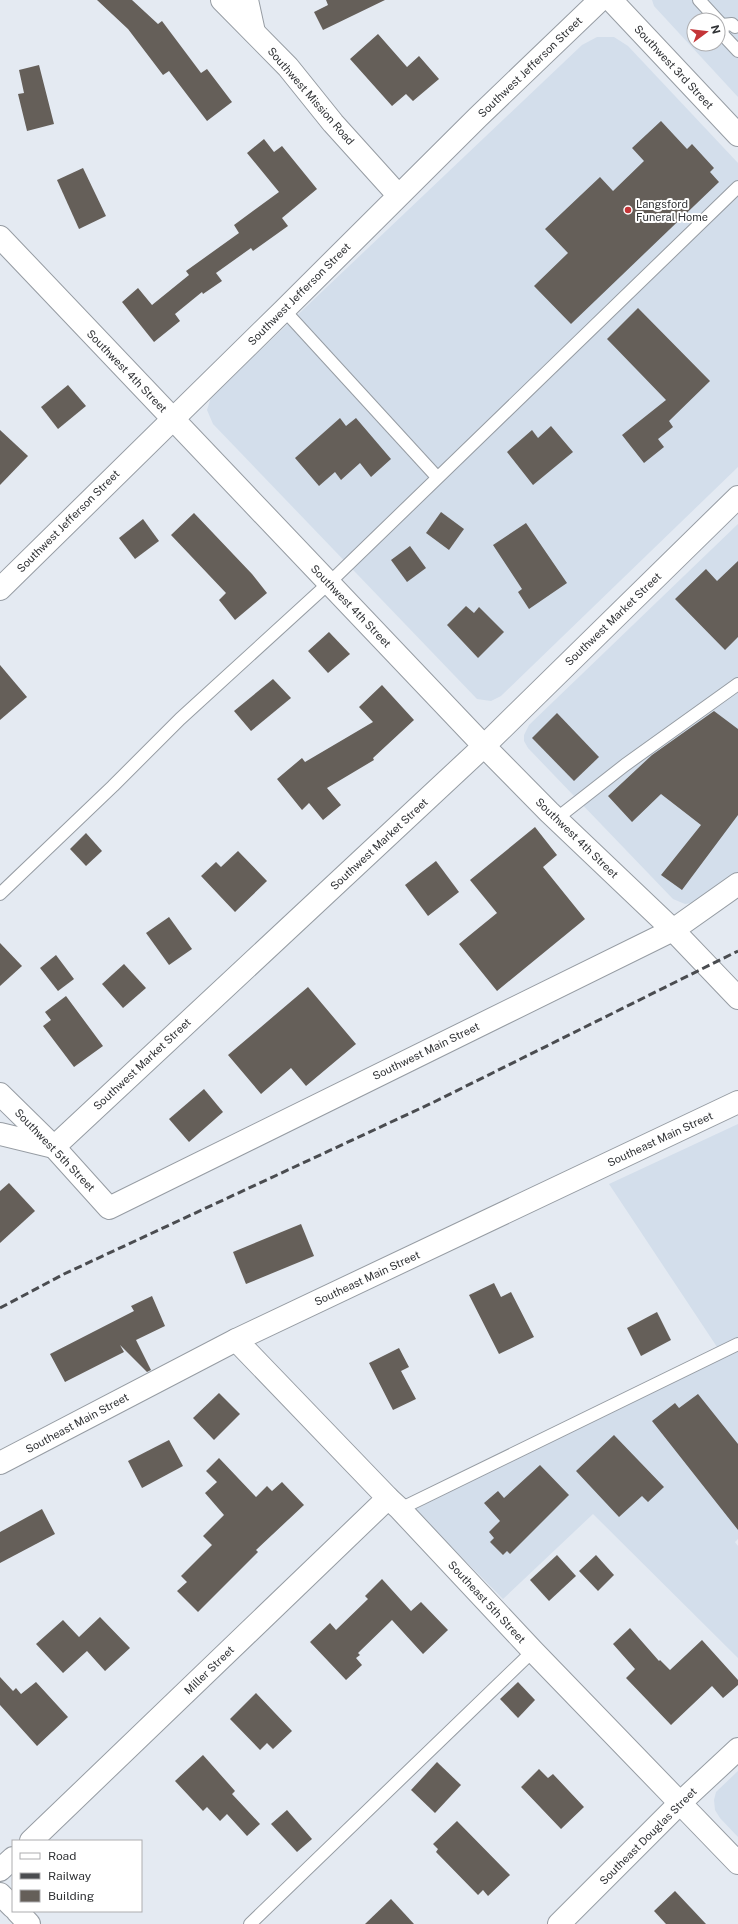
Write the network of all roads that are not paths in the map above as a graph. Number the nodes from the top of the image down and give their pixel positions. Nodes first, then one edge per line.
1 (222, 0) edge
2 (247, 0) edge
3 (600, 0) edge
4 (611, 0) edge
5 (700, 0) edge
6 (711, 12) edge
7 (726, 25) edge
8 (735, 27) dead end
9 (254, 32) junction
10 (726, 38) edge
11 (738, 50) edge
12 (738, 135) edge
13 (738, 187) edge
14 (398, 195) junction
15 (0, 237) edge
16 (284, 310) junction
17 (173, 418) junction
18 (437, 477) junction
19 (738, 497) edge
20 (329, 583) junction
21 (0, 589) edge
22 (738, 684) edge
23 (484, 746) junction
24 (556, 819) junction
25 (738, 884) edge
26 (0, 894) edge
27 (673, 930) junction
28 (738, 998) edge
29 (0, 1094) edge
30 (738, 1102) edge
31 (0, 1134) edge
32 (54, 1147) junction
33 (108, 1208) joint
34 (236, 1340) junction
35 (738, 1344) edge
36 (0, 1463) edge
37 (394, 1504) junction
38 (533, 1651) junction
39 (738, 1749) edge
40 (680, 1803) junction
41 (32, 1840) edge
42 (12, 1859) edge
43 (738, 1863) edge
44 (0, 1870) edge
45 (0, 1894) edge
46 (12, 1906) edge
47 (18, 1912) edge
48 (29, 1924) edge
49 (250, 1924) edge
50 (559, 1924) edge

1 - 9 street, Southwest Mission Road
2 - 9 street
3 - 14 street, Southwest Jefferson Street
4 - 12 street, Southwest 3rd Street
5 - 6 lane
7 - 8 lane
9 - 14 street, Southwest Mission Road
10 - 11 lane
13 - 18 lane
14 - 16 street, Southwest Jefferson Street
15 - 17 street, Southwest 4th Street
16 - 17 street, Southwest Jefferson Street
16 - 18 lane
17 - 20 street, Southwest 4th Street
17 - 21 street, Southwest Jefferson Street
18 - 20 lane
19 - 23 street, Southwest Market Street
20 - 23 street, Southwest 4th Street
20 - 26 lane
22 - 24 lane
23 - 24 street, Southwest 4th Street
23 - 32 street, Southwest Market Street
24 - 27 street, Southwest 4th Street
25 - 27 street, Southwest Main Street
27 - 28 street, Southwest 4th Street
27 - 33 street, Southwest Main Street
29 - 32 street, Southwest 5th Street
30 - 34 street, Southeast Main Street
31 - 32 street
32 - 33 street, Southwest 5th Street
34 - 36 street, Southeast Main Street
34 - 37 street, Southeast 5th Street
35 - 37 lane
37 - 38 street, Southeast 5th Street
37 - 41 street, Miller Street
38 - 40 street, Southeast 5th Street
38 - 49 lane
39 - 40 street, Southeast Douglas Street
40 - 43 street, Southeast 5th Street
40 - 50 street, Southeast Douglas Street
42 - 44 street
45 - 46 street
47 - 48 street

